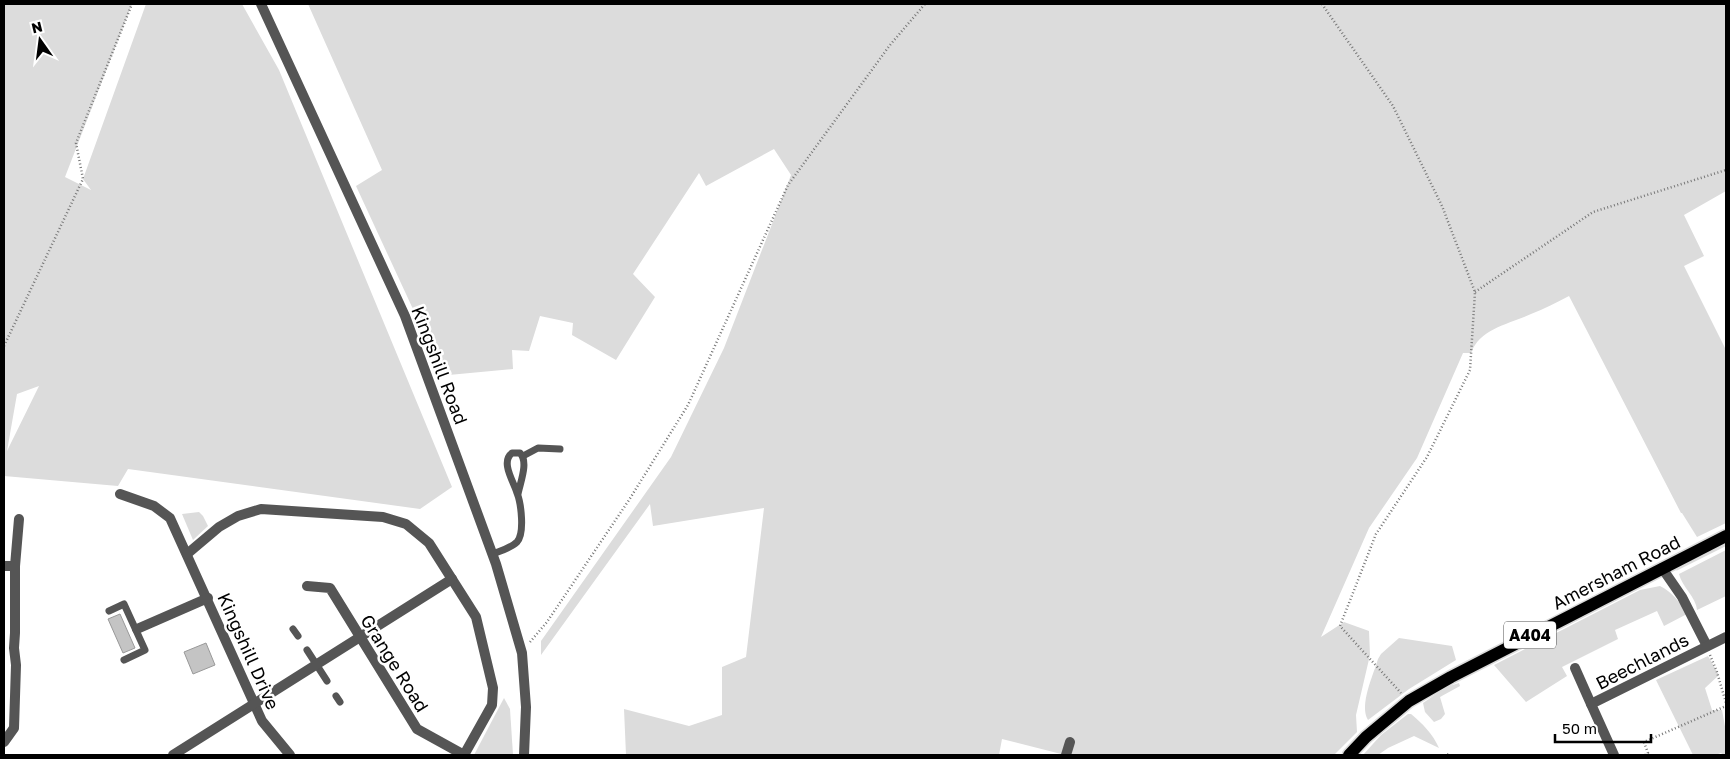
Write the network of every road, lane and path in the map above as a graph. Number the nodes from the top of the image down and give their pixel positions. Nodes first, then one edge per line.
1 (132, 4) edge
2 (262, 4) edge
3 (925, 4) edge
4 (1322, 4) edge
5 (1726, 170) edge
6 (1475, 292) junction
7 (4, 346) edge
8 (560, 449) dead end
9 (523, 456) junction
10 (120, 494) dead end
11 (518, 494) junction
12 (19, 519) dead end
13 (1726, 536) edge
14 (186, 554) junction
15 (493, 554) junction
16 (4, 566) edge
17 (15, 566) junction
18 (1662, 568) junction
19 (452, 579) junction
20 (307, 586) dead end
21 (208, 598) junction
22 (109, 611) dead end
23 (137, 629) junction
24 (293, 629) dead end
25 (298, 636) dead end
26 (1726, 637) edge
27 (361, 638) junction
28 (1707, 646) junction
29 (307, 650) dead end
30 (522, 653) junction
31 (124, 660) dead end
32 (316, 665) junction
33 (1575, 668) dead end
34 (327, 681) dead end
35 (1409, 702) junction
36 (254, 703) junction
37 (1591, 704) junction
38 (1726, 705) edge
39 (4, 742) edge
40 (1070, 742) dead end
41 (173, 755) edge
42 (290, 755) edge
43 (464, 755) edge
44 (524, 755) edge
45 (1066, 755) edge
46 (1349, 755) edge
47 (1614, 755) edge
48 (1645, 755) edge

1 - 7 path
2 - 15 street, Kingshill Road
3 - 30 path
4 - 6 path
5 - 6 path
6 - 35 path
8 - 9 lane
9 - 11 lane
9 - 11 lane
10 - 14 street, Kingshill Drive
11 - 15 lane
12 - 17 street
13 - 18 main road, Amersham Road / A404
14 - 19 street
14 - 21 street, Kingshill Drive
15 - 30 street, Kingshill Road
16 - 17 street
17 - 39 street
18 - 28 street, Beechlands
18 - 35 main road, Amersham Road / A404
19 - 27 street
19 - 43 street
20 - 27 street, Grange Road
21 - 23 street
21 - 36 street, Kingshill Drive
22 - 23 lane
23 - 31 lane
24 - 25 lane
26 - 28 street, Beechlands
27 - 32 street
27 - 43 street, Grange Road
28 - 37 street, Beechlands
28 - 38 path
29 - 32 lane
30 - 44 street, Kingshill Road
32 - 34 lane
32 - 36 street
33 - 37 street, Beechlands
35 - 46 main road, Amersham Road / A404
36 - 41 street
36 - 42 street, Kingshill Drive
37 - 47 street, Beechlands
38 - 48 path
40 - 45 street

